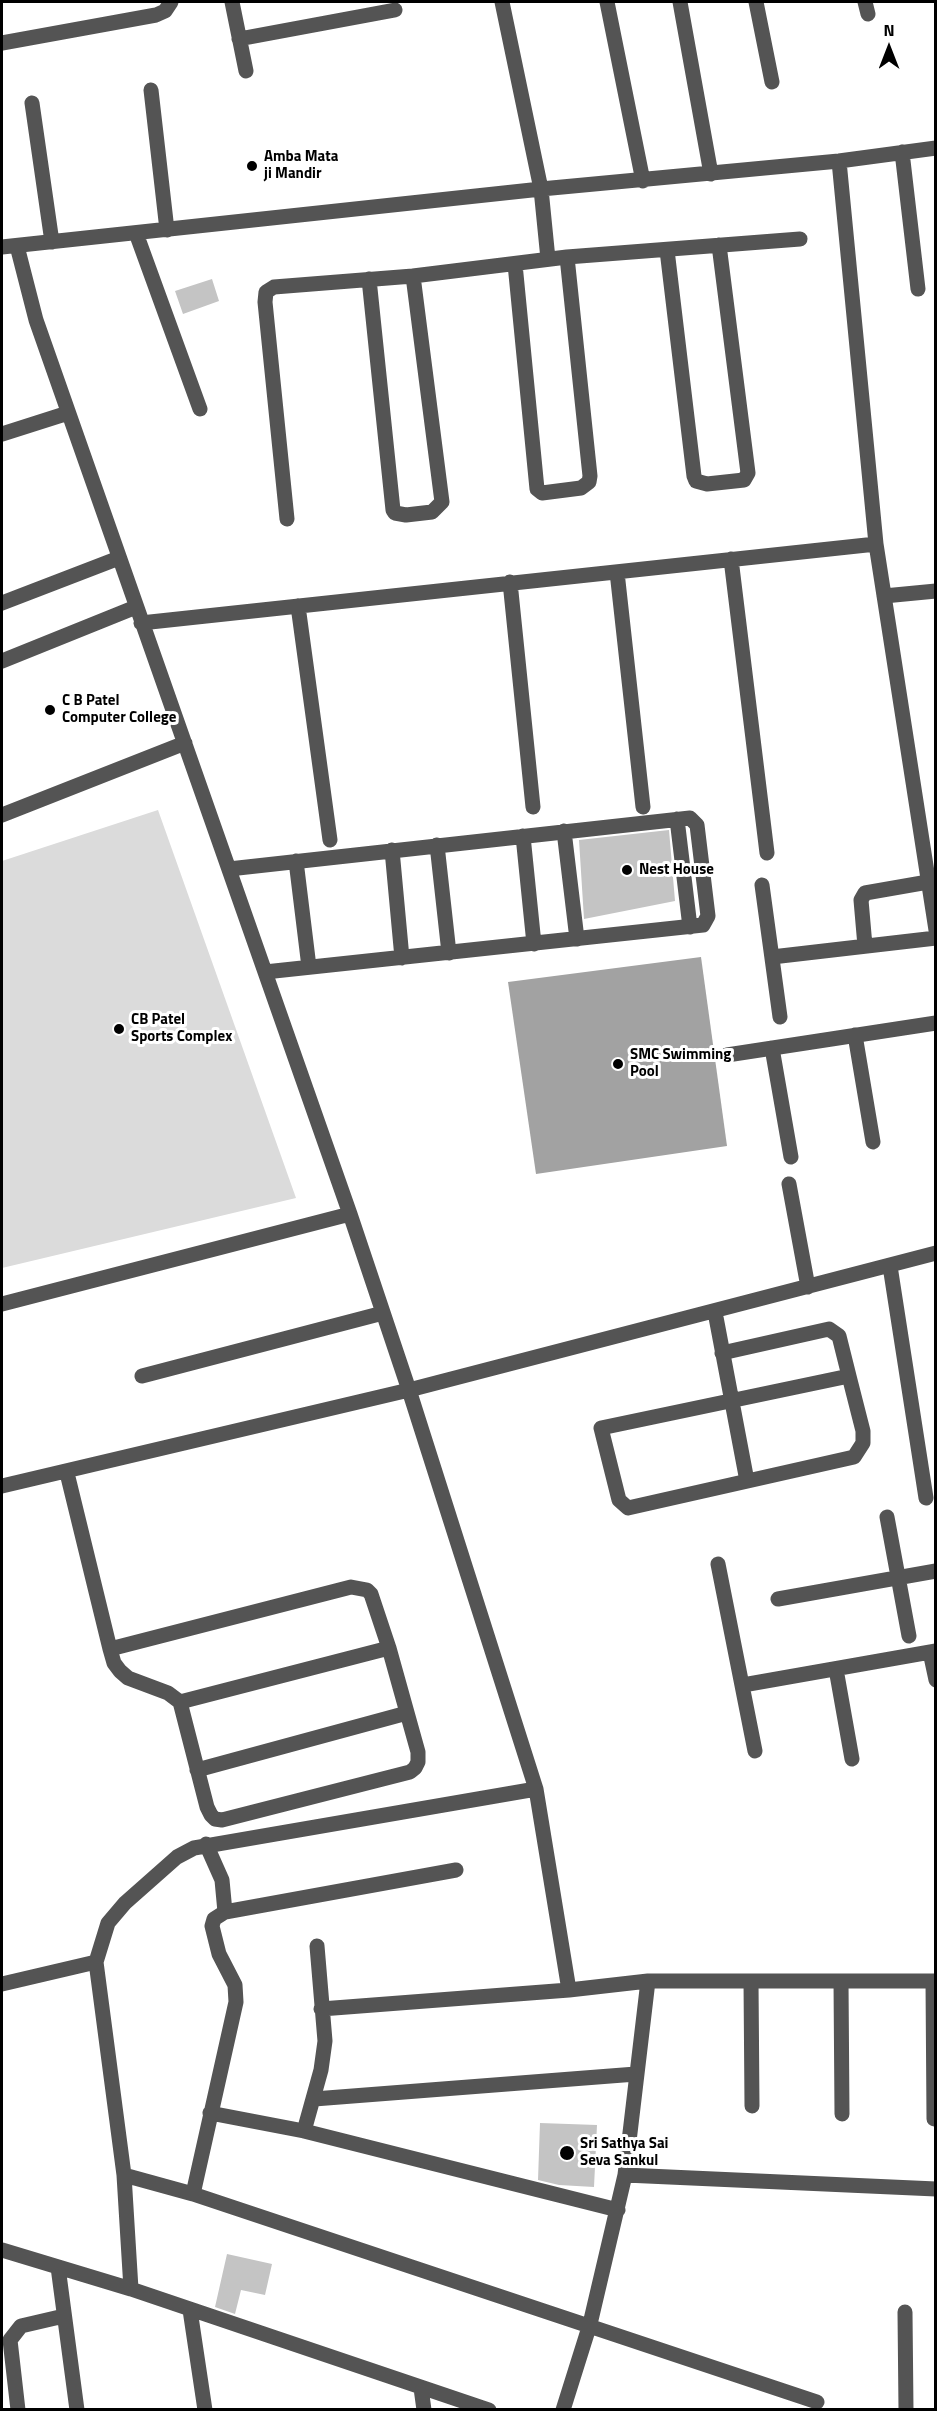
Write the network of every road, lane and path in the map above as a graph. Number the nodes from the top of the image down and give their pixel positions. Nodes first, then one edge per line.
1 (171, 2) edge
2 (232, 2) edge
3 (502, 2) edge
4 (607, 2) edge
5 (680, 2) edge
6 (756, 2) edge
7 (395, 10) dead end
8 (239, 39) junction
9 (2, 44) edge
10 (246, 71) dead end
11 (772, 82) dead end
12 (152, 90) dead end
13 (32, 102) dead end
14 (936, 148) edge
15 (902, 152) junction
16 (839, 161) junction
17 (711, 174) junction
18 (643, 180) junction
19 (542, 189) junction
20 (167, 230) junction
21 (135, 233) junction
22 (800, 239) dead end
23 (52, 242) junction
24 (719, 245) junction
25 (17, 246) junction
26 (2, 247) edge
27 (667, 250) junction
28 (567, 257) junction
29 (548, 260) junction
30 (515, 264) junction
31 (413, 276) junction
32 (369, 279) junction
33 (918, 289) dead end
34 (200, 409) dead end
35 (68, 413) junction
36 (2, 434) edge
37 (287, 519) dead end
38 (876, 544) junction
39 (119, 558) junction
40 (731, 560) junction
41 (617, 572) junction
42 (510, 582) junction
43 (936, 591) edge
44 (884, 596) junction
45 (2, 603) edge
46 (298, 606) junction
47 (135, 607) junction
48 (141, 623) junction
49 (2, 662) edge
50 (185, 743) junction
51 (533, 807) dead end
52 (644, 807) dead end
53 (2, 815) edge
54 (564, 831) junction
55 (523, 836) junction
56 (330, 840) dead end
57 (437, 845) junction
58 (392, 850) junction
59 (766, 853) dead end
60 (296, 861) junction
61 (229, 869) junction
62 (762, 885) dead end
63 (931, 886) edge
64 (936, 930) edge
65 (936, 938) edge
66 (577, 939) junction
67 (534, 944) junction
68 (865, 946) junction
69 (449, 952) junction
70 (772, 957) junction
71 (402, 958) junction
72 (309, 967) junction
73 (265, 972) junction
74 (780, 1017) dead end
75 (936, 1023) edge
76 (855, 1035) junction
77 (771, 1048) junction
78 (727, 1055) dead end
79 (873, 1142) dead end
80 (791, 1157) dead end
81 (789, 1184) dead end
82 (350, 1214) junction
83 (936, 1253) edge
84 (890, 1266) junction
85 (808, 1287) junction
86 (2, 1304) edge
87 (715, 1312) junction
88 (383, 1314) junction
89 (722, 1353) junction
90 (142, 1376) dead end
91 (849, 1376) junction
92 (409, 1390) junction
93 (732, 1401) junction
94 (66, 1472) junction
95 (747, 1481) junction
96 (2, 1486) edge
97 (926, 1498) dead end
98 (886, 1517) dead end
99 (718, 1564) dead end
100 (936, 1571) edge
101 (898, 1578) junction
102 (778, 1599) dead end
103 (909, 1636) dead end
104 (389, 1648) junction
105 (110, 1649) junction
106 (933, 1651) edge
107 (836, 1668) junction
108 (936, 1680) edge
109 (743, 1686) junction
110 (180, 1702) junction
111 (407, 1713) junction
112 (755, 1751) dead end
113 (852, 1759) dead end
114 (197, 1770) junction
115 (536, 1789) junction
116 (206, 1844) junction
117 (456, 1870) dead end
118 (225, 1912) junction
119 (317, 1947) dead end
120 (96, 1962) junction
121 (648, 1981) junction
122 (751, 1981) junction
123 (841, 1981) junction
124 (934, 1981) edge
125 (2, 1984) edge
126 (569, 1990) junction
127 (321, 2009) junction
128 (636, 2074) junction
129 (314, 2099) junction
130 (752, 2106) dead end
131 (210, 2113) junction
132 (842, 2114) dead end
133 (934, 2118) dead end
134 (304, 2131) junction
135 (124, 2175) junction
136 (625, 2175) junction
137 (936, 2189) edge
138 (193, 2194) junction
139 (618, 2210) junction
140 (2, 2250) edge
141 (58, 2267) junction
142 (130, 2289) junction
143 (190, 2310) junction
144 (905, 2312) dead end
145 (64, 2316) junction
146 (590, 2324) junction
147 (421, 2388) junction
148 (817, 2402) dead end
149 (18, 2409) edge
150 (76, 2409) edge
151 (205, 2409) edge
152 (424, 2409) edge
153 (489, 2409) edge
154 (563, 2409) edge
155 (906, 2409) edge

1 - 9 street
2 - 8 street
3 - 19 street
4 - 18 street
5 - 17 street
6 - 11 street
7 - 8 street
8 - 10 street
12 - 20 street
13 - 23 street
14 - 15 street
15 - 16 street
15 - 33 street
16 - 17 street
16 - 38 street
17 - 18 street
18 - 19 street
19 - 20 street
19 - 29 street
20 - 21 street
21 - 23 street
21 - 34 street
22 - 24 street
23 - 25 street
24 - 27 street
24 - 27 street
25 - 26 street
25 - 35 street
27 - 28 street
28 - 29 street
28 - 30 street
29 - 30 street
30 - 31 street
31 - 32 street
31 - 32 street
32 - 37 street
35 - 36 street
35 - 39 street
38 - 40 street
38 - 44 street
39 - 45 street
39 - 47 street
40 - 41 street
40 - 59 street
41 - 42 street
41 - 52 street
42 - 46 street
42 - 51 street
43 - 44 street
44 - 63 street
46 - 48 street
46 - 56 street
47 - 48 street
47 - 49 street
48 - 50 street
50 - 53 street
50 - 61 street
54 - 55 street
54 - 66 street
54 - 66 street
55 - 57 street
55 - 67 street
57 - 58 street
57 - 69 street
58 - 60 street
58 - 71 street
60 - 61 street
60 - 72 street
61 - 73 street
62 - 70 street
63 - 64 street
63 - 68 street
65 - 68 street
66 - 67 street
67 - 69 street
68 - 70 street
69 - 71 street
70 - 74 street
71 - 72 street
72 - 73 street
73 - 82 street
75 - 76 street
76 - 77 street
76 - 79 street
77 - 78 street
77 - 80 street
81 - 85 street
82 - 86 street
82 - 88 street
83 - 84 street
84 - 85 street
84 - 97 street
85 - 87 street
87 - 89 street
87 - 92 street
88 - 90 street
88 - 92 street
89 - 91 street
89 - 93 street
91 - 93 street
91 - 95 street
92 - 94 street
92 - 115 street
93 - 95 street
93 - 95 street
94 - 96 street
94 - 105 street
98 - 101 street
99 - 109 street
100 - 101 street
101 - 102 street
101 - 103 street
104 - 105 street
104 - 110 street
104 - 111 street
105 - 110 street
106 - 107 street
106 - 108 street
107 - 109 street
107 - 113 street
109 - 112 street
110 - 114 street
111 - 114 street
111 - 114 street
115 - 116 street
115 - 126 street
116 - 118 street
116 - 120 street
117 - 118 street
118 - 131 street
119 - 127 street
120 - 125 street
120 - 135 street
121 - 122 street
121 - 126 street
121 - 128 street
122 - 123 street
122 - 130 street
123 - 124 street
123 - 132 street
124 - 133 street
126 - 127 street
127 - 129 street
128 - 129 street
128 - 136 street
129 - 134 street
131 - 134 street
131 - 138 street
134 - 139 street
135 - 138 street
135 - 142 street
136 - 137 street
136 - 139 street
138 - 146 street
139 - 146 street
140 - 141 street
141 - 142 street
141 - 145 street
142 - 143 street
143 - 147 street
143 - 151 street
144 - 155 street
145 - 149 street
145 - 150 street
146 - 148 street
146 - 154 street
147 - 152 street
147 - 153 street

